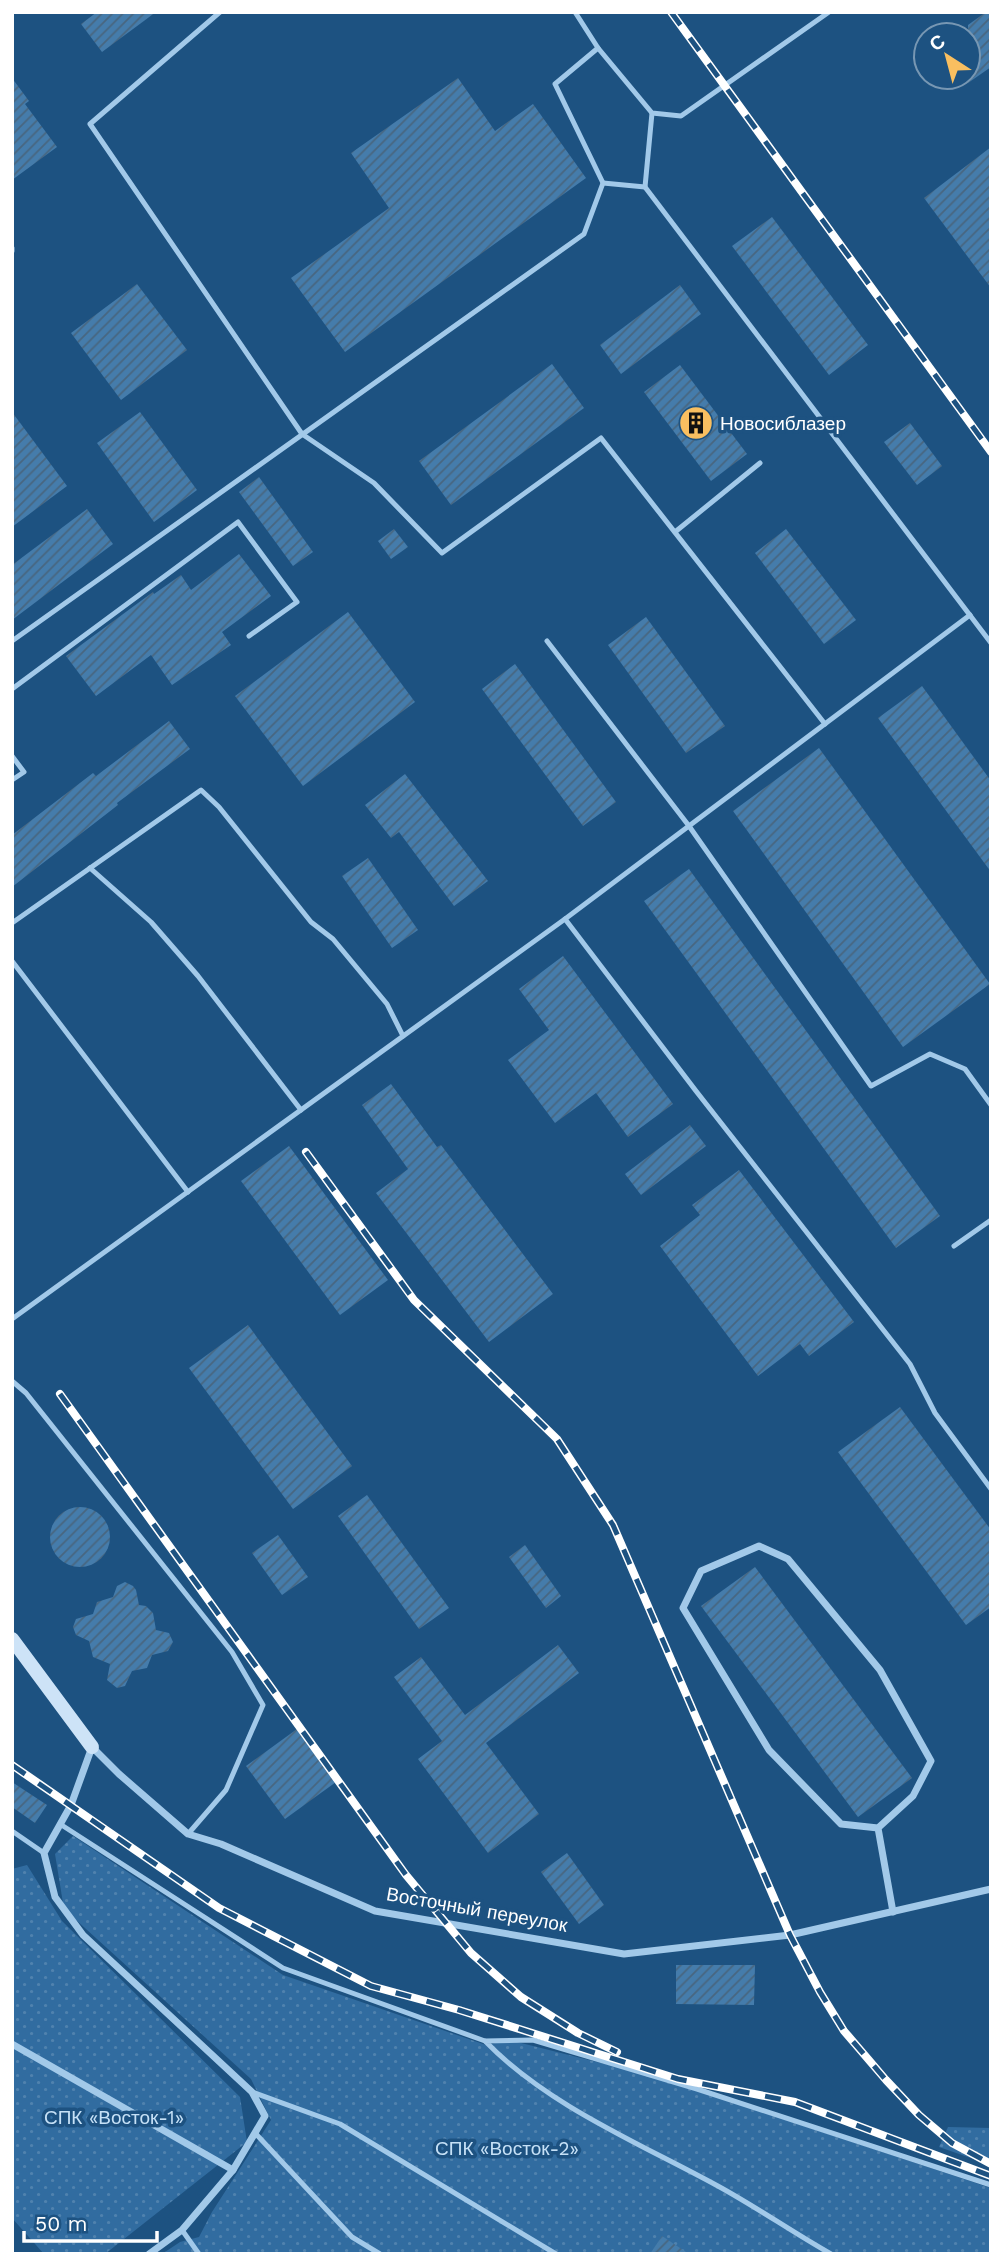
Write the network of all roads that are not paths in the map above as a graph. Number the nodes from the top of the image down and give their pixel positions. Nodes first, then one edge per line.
1 (220, 12) edge
2 (575, 12) edge
3 (829, 12) edge
4 (598, 48) junction
5 (652, 113) junction
6 (603, 183) junction
7 (645, 187) junction
8 (302, 435) junction
9 (760, 463) dead end
10 (675, 533) junction
11 (970, 615) junction
12 (248, 635) dead end
13 (12, 640) edge
14 (547, 641) dead end
15 (991, 643) edge
16 (12, 689) edge
17 (825, 724) junction
18 (12, 756) edge
19 (12, 780) edge
20 (689, 826) junction
21 (90, 869) junction
22 (565, 919) junction
23 (12, 923) edge
24 (12, 961) edge
25 (402, 1037) junction
26 (991, 1105) edge
27 (301, 1110) junction
28 (188, 1192) junction
29 (991, 1220) edge
30 (954, 1246) dead end
31 (12, 1319) edge
32 (12, 1381) edge
33 (991, 1489) edge
34 (12, 1639) edge
35 (92, 1747) junction
36 (60, 1825) junction
37 (878, 1828) junction
38 (12, 1831) edge
39 (188, 1834) junction
40 (44, 1853) junction
41 (991, 1889) edge
42 (893, 1912) junction
43 (485, 2042) junction
44 (12, 2044) edge
45 (252, 2092) junction
46 (256, 2134) junction
47 (233, 2170) junction
48 (991, 2185) edge
49 (182, 2230) junction
50 (149, 2254) edge
51 (199, 2254) edge
52 (380, 2254) edge
53 (556, 2254) edge
54 (831, 2254) edge

1 - 8 lane
2 - 4 lane
3 - 5 lane
4 - 5 lane
4 - 6 lane
5 - 7 lane
6 - 7 lane
6 - 8 lane
7 - 11 lane
8 - 10 lane
8 - 13 lane
9 - 10 lane
10 - 17 lane
11 - 15 lane
11 - 17 lane
12 - 16 lane
14 - 20 lane
17 - 20 lane
18 - 19 lane
20 - 22 lane
20 - 26 lane
21 - 23 lane
21 - 25 lane
21 - 27 lane
22 - 25 lane
22 - 33 lane
24 - 28 lane
25 - 27 lane
27 - 28 lane
28 - 31 lane
29 - 30 lane
32 - 39 lane
34 - 35 street, Восточный переулок
35 - 36 street
35 - 39 street, Восточный переулок
36 - 40 street
36 - 43 lane
37 - 37 street
37 - 42 street
38 - 40 lane
39 - 42 street, Восточный переулок
40 - 45 street
41 - 42 street, Восточный переулок
43 - 48 lane
43 - 54 lane
44 - 47 street
45 - 46 street
45 - 53 lane
46 - 47 street
46 - 52 lane
47 - 49 street
49 - 50 street
49 - 51 lane

